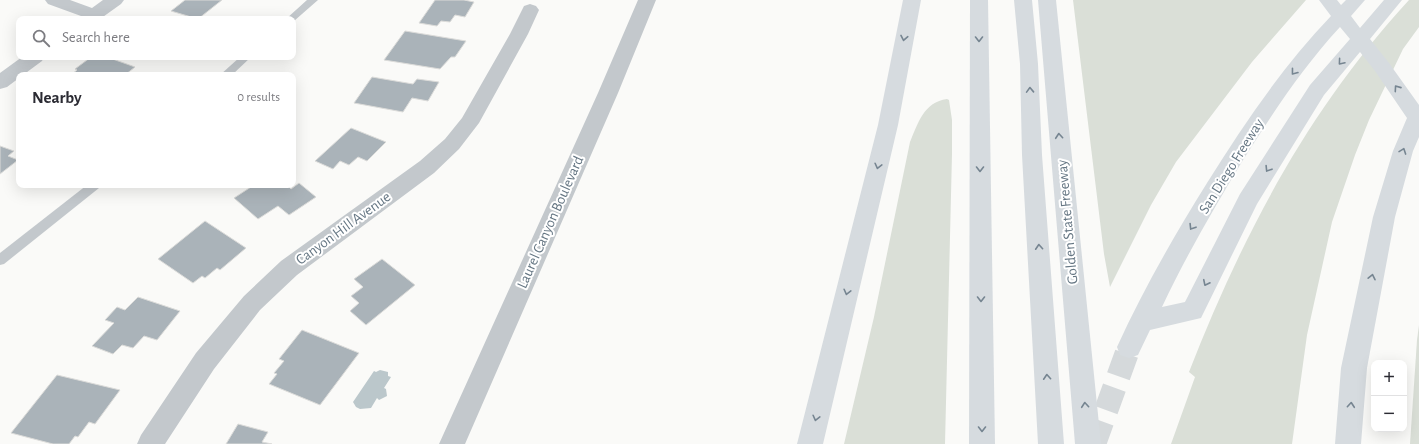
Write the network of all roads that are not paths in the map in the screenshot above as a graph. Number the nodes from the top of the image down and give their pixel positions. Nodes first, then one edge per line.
1 (54, 0) edge
2 (115, 0) edge
3 (313, 0) edge
4 (647, 0) edge
5 (912, 0) edge
6 (979, 0) edge
7 (1023, 0) edge
8 (1047, 0) edge
9 (1328, 0) edge
10 (1356, 0) edge
11 (1393, 0) edge
12 (530, 10) dead end
13 (89, 16) edge
14 (92, 16) edge
15 (294, 16) edge
16 (31, 60) edge
17 (242, 60) edge
18 (228, 72) edge
19 (0, 82) edge
20 (1419, 114) edge
21 (1419, 120) edge
22 (91, 188) edge
23 (0, 260) edge
24 (1143, 321) junction
25 (1129, 347) tunnel mouth
26 (150, 444) edge
27 (452, 444) edge
28 (810, 444) edge
29 (982, 444) edge
30 (1051, 444) edge
31 (1088, 444) edge
32 (1348, 444) edge

1 - 13 street
2 - 14 street
3 - 15 lane
4 - 27 street, Laurel Canyon Boulevard
5 -> 28 highway
6 -> 29 highway
30 -> 7 highway
31 -> 8 highway, Golden State Freeway
21 -> 9 highway
10 -> 24 highway, San Diego Freeway
11 -> 24 highway
12 - 26 street, Canyon Hill Avenue
16 - 19 street
17 - 18 lane
32 -> 20 highway
22 - 23 lane
24 - 25 highway, San Diego Freeway

